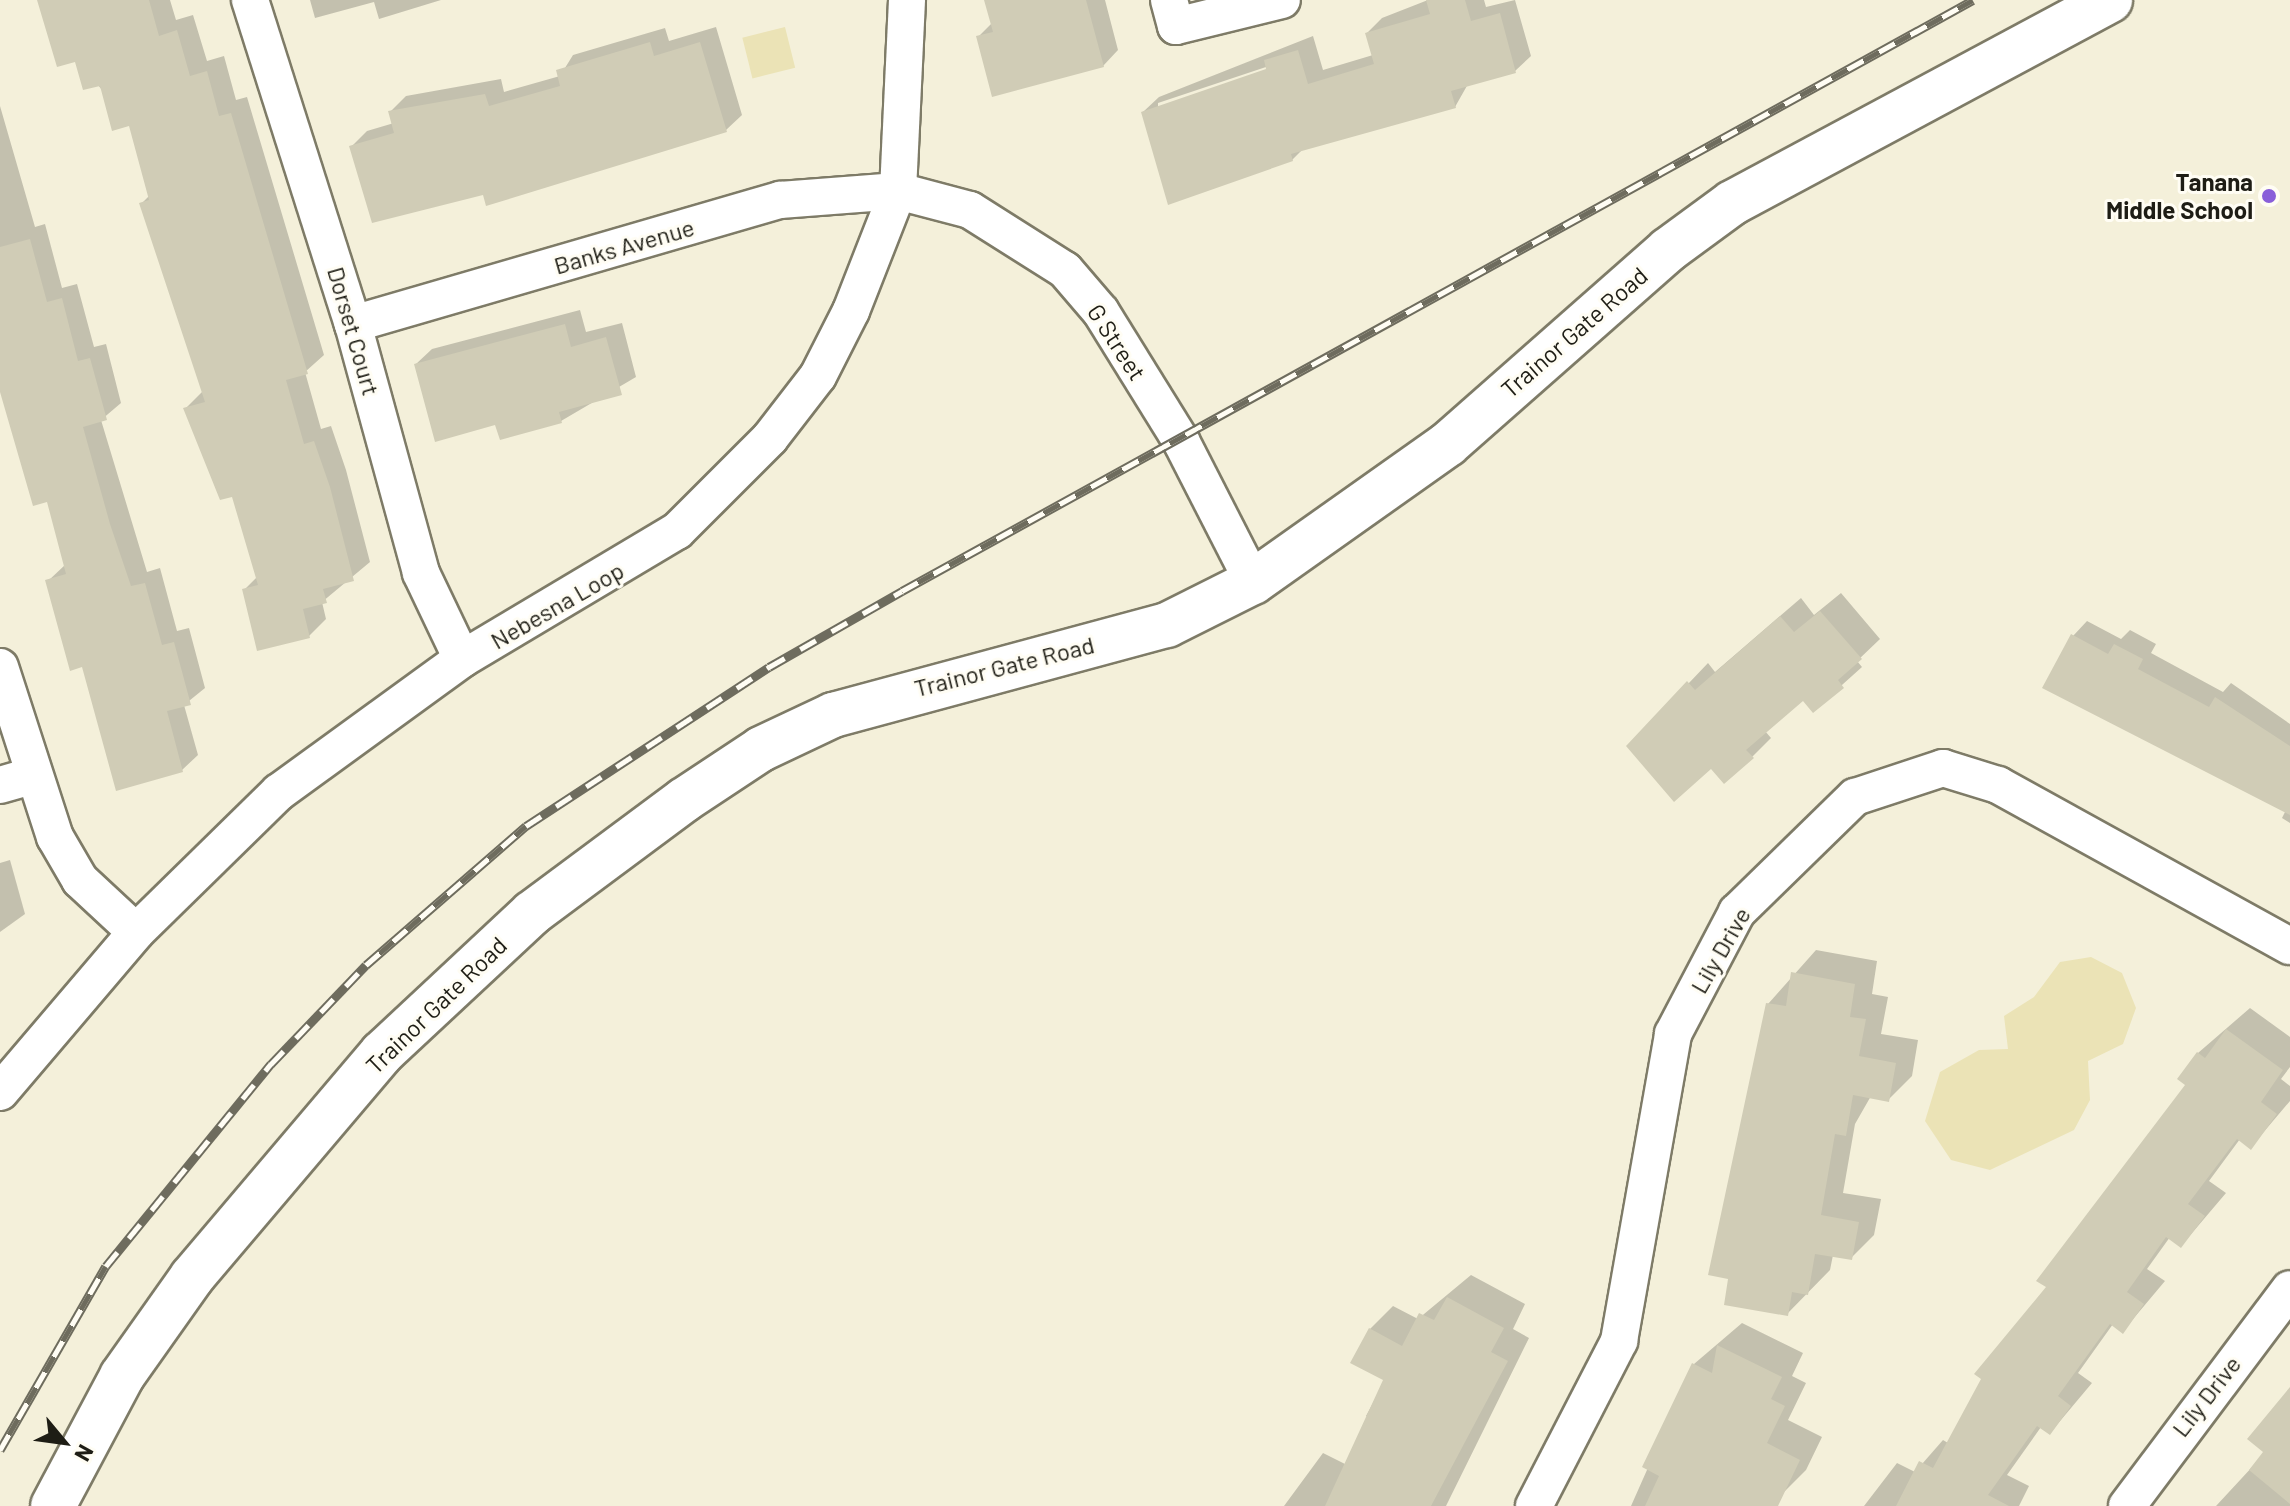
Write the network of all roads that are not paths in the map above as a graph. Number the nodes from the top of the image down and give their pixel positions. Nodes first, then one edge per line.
1 (250, 0) edge
2 (907, 0) edge
3 (1169, 0) edge
4 (1282, 0) edge
5 (2110, 0) edge
6 (898, 191) junction
7 (353, 324) junction
8 (1253, 582) junction
9 (462, 659) junction
10 (0, 667) edge
11 (16, 781) edge
12 (136, 932) junction
13 (2290, 946) edge
14 (0, 1092) edge
15 (2290, 1289) edge
16 (53, 1506) edge
17 (1534, 1506) edge
18 (2127, 1506) edge

1 - 7 street, Dorset Court
2 - 6 street, Nebesna Loop
3 - 4 street
5 - 8 main road, Trainor Gate Road
6 - 7 street, Banks Avenue
6 - 8 street, G Street
6 - 9 street, Nebesna Loop
7 - 9 street, Dorset Court
8 - 16 main road, Trainor Gate Road
9 - 12 street, Nebesna Loop
10 - 11 street
11 - 12 street
12 - 14 street, Nebesna Loop
13 - 17 street, Lily Drive
15 - 18 street, Lily Drive

